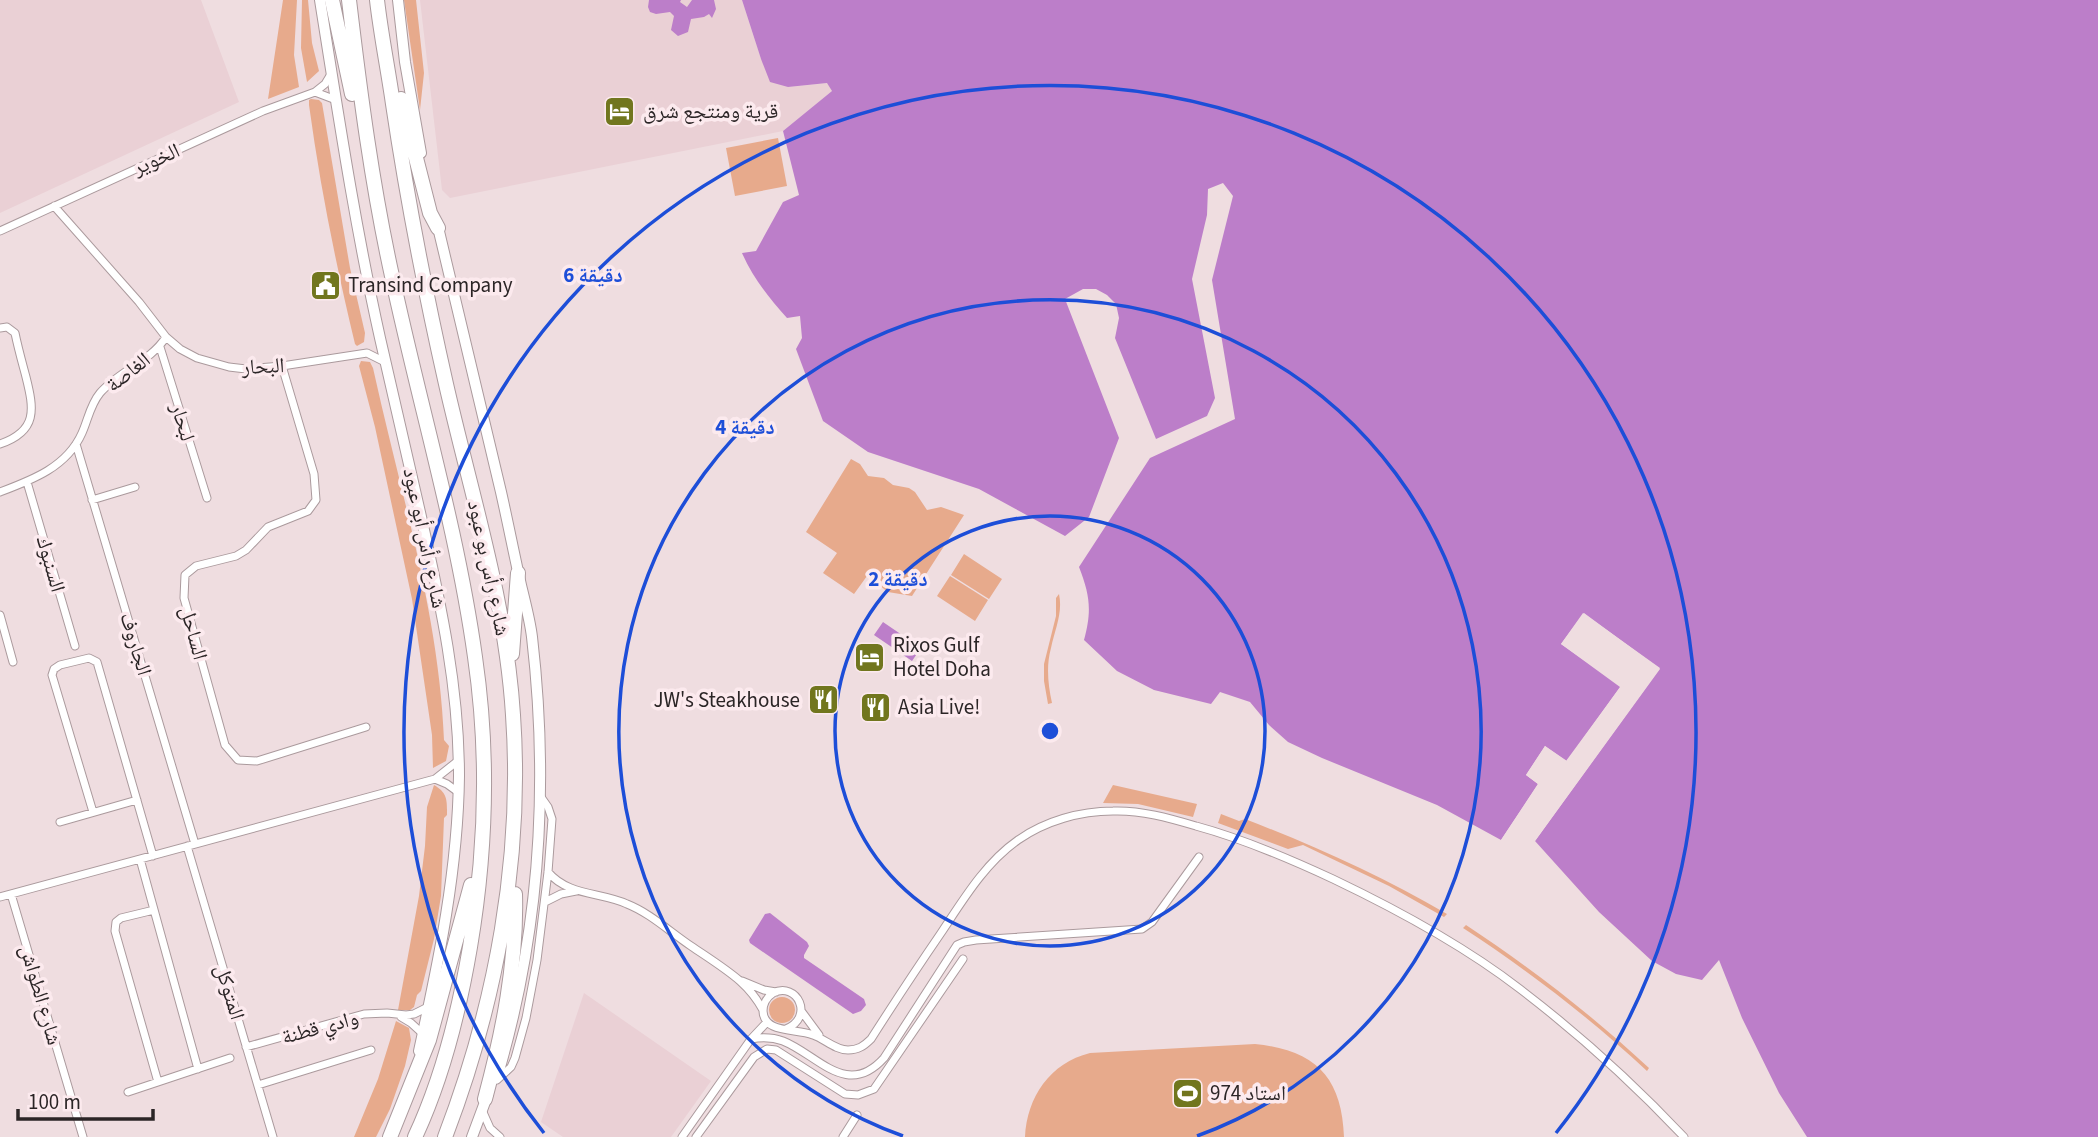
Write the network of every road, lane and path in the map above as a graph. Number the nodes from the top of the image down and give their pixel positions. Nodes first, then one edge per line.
1 (320, 0) edge
2 (332, 0) edge
3 (339, 0) edge
4 (349, 0) edge
5 (398, 0) edge
6 (378, 5) edge
7 (332, 74) junction
8 (349, 79) junction
9 (315, 92) junction
10 (336, 100) junction
11 (364, 124) junction
12 (54, 206) junction
13 (438, 228) junction
14 (0, 231) edge
15 (0, 328) edge
16 (380, 335) junction
17 (166, 337) junction
18 (160, 347) junction
19 (367, 353) junction
20 (386, 362) junction
21 (282, 366) junction
22 (0, 444) edge
23 (76, 444) junction
24 (27, 482) junction
25 (135, 487) dead end
26 (0, 492) edge
27 (207, 498) dead end
28 (92, 500) junction
29 (518, 573) junction
30 (0, 615) edge
31 (75, 646) dead end
32 (13, 662) dead end
33 (510, 679) junction
34 (366, 727) dead end
35 (458, 760) junction
36 (435, 779) junction
37 (458, 792) junction
38 (540, 796) junction
39 (137, 800) junction
40 (93, 812) junction
41 (60, 822) dead end
42 (514, 824) junction
43 (482, 832) junction
44 (191, 845) junction
45 (153, 856) junction
46 (1199, 857) dead end
47 (140, 859) junction
48 (548, 872) junction
49 (576, 891) junction
50 (11, 894) junction
51 (0, 897) edge
52 (545, 902) junction
53 (154, 910) junction
54 (963, 959) dead end
55 (738, 980) junction
56 (776, 992) junction
57 (430, 1006) junction
58 (763, 1010) junction
59 (802, 1012) junction
60 (394, 1014) junction
61 (769, 1024) junction
62 (786, 1029) junction
63 (423, 1034) junction
64 (766, 1037) junction
65 (822, 1038) junction
66 (751, 1039) junction
67 (246, 1047) junction
68 (371, 1050) dead end
69 (230, 1058) dead end
70 (198, 1069) junction
71 (413, 1079) junction
72 (496, 1080) junction
73 (158, 1082) junction
74 (258, 1085) junction
75 (128, 1092) dead end
76 (484, 1105) junction
77 (857, 1115) dead end
78 (83, 1137) edge
79 (273, 1137) edge
80 (390, 1137) edge
81 (415, 1137) edge
82 (445, 1137) edge
83 (472, 1137) edge
84 (500, 1137) edge
85 (682, 1137) edge
86 (696, 1137) edge
87 (843, 1137) edge
88 (1684, 1137) edge

1 - 7 street, شارع رأس أبو عبود
2 - 8 highway
3 - 8 highway
4 - 11 highway, شارع رأس بو عبود
5 - 13 street
6 - 13 highway
6 - 33 highway, شارع رأس بو عبود
7 - 9 street, الخوير
7 - 10 street, شارع رأس أبو عبود
8 - 11 highway
9 - 10 street
9 - 12 street, الخوير
10 - 16 street, شارع رأس أبو عبود
11 - 43 highway, شارع رأس بو عبود
12 - 14 street, الخوير
12 - 17 street, الغاصة
13 - 29 street
15 - 22 street
16 - 19 street
16 - 20 street, شارع رأس أبو عبود
17 - 18 street, الغاصة
17 - 21 street, البحار
18 - 23 street, الغاصة
18 - 27 street, لبحار
19 - 20 street
19 - 21 street, البحار
20 - 35 street, شارع رأس أبو عبود
21 - 34 street, الساحل
23 - 24 street, الغاصة
23 - 28 street, الجاروف
24 - 26 street, الغاصة
24 - 31 street, السنبوك
25 - 28 street
28 - 44 street, الجاروف
29 - 33 highway
29 - 38 street
30 - 32 street
33 - 42 highway, شارع رأس بو عبود
35 - 36 street
35 - 37 street, شارع رأس أبو عبود
36 - 37 street
36 - 44 street
37 - 57 street, شارع رأس أبو عبود
38 - 48 street
38 - 72 street
39 - 40 street
39 - 40 street
39 - 45 street
40 - 41 street
42 - 76 highway
42 - 82 highway, شارع رأس بو عبود
43 - 71 highway
43 - 81 highway, شارع رأس بو عبود
44 - 45 street
44 - 67 street, المتوكل
45 - 47 street
46 - 64 street
47 - 50 street
47 - 53 street
48 - 49 street
48 - 52 street
49 - 52 street
49 - 55 street
50 - 51 street
50 - 78 street, شارع الطواش
52 - 72 street
53 - 70 street
53 - 73 street
54 - 86 street
55 - 56 street
55 - 58 street
56 - 58 street
56 - 59 street
57 - 60 street, وادي قطنة
57 - 63 street, شارع رأس أبو عبود
58 - 61 street
59 - 62 street
59 - 65 street
60 - 63 street
60 - 67 street, وادي قطنة
61 - 62 street
61 - 64 street
61 - 66 street
62 - 65 street
63 - 71 street, شارع رأس أبو عبود
64 - 66 street
65 - 88 street
66 - 85 street
67 - 74 street, المتوكل
68 - 74 street
69 - 70 street
70 - 73 street
71 - 80 highway
72 - 76 street
73 - 75 street
74 - 79 street, المتوكل
76 - 83 street
76 - 84 street
77 - 87 street

